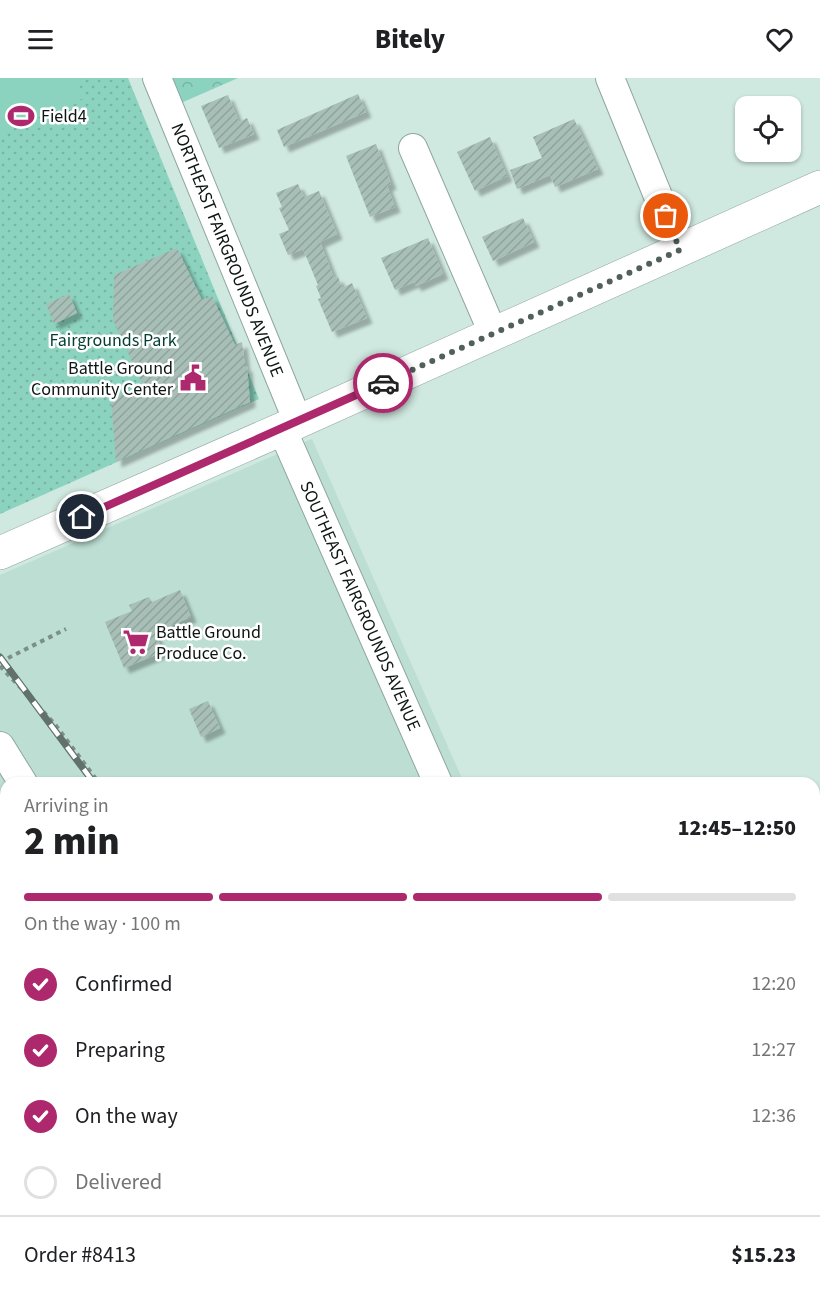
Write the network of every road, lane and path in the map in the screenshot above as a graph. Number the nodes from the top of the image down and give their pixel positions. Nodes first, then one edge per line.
1 (157, 78) edge
2 (610, 78) edge
3 (413, 148) dead end
4 (820, 187) edge
5 (680, 250) junction
6 (493, 333) junction
7 (290, 426) junction
8 (0, 553) edge
9 (66, 630) dead end
10 (0, 664) edge
11 (0, 746) edge
12 (19, 777) edge
13 (94, 777) edge
14 (436, 777) edge

1 - 7 street, NORTHEAST FAIRGROUNDS AVENUE
2 - 5 street
3 - 6 street
4 - 5 main road
5 - 6 main road
6 - 7 main road
7 - 8 main road
7 - 14 street, SOUTHEAST FAIRGROUNDS AVENUE
9 - 10 path
10 - 13 path
11 - 12 street

